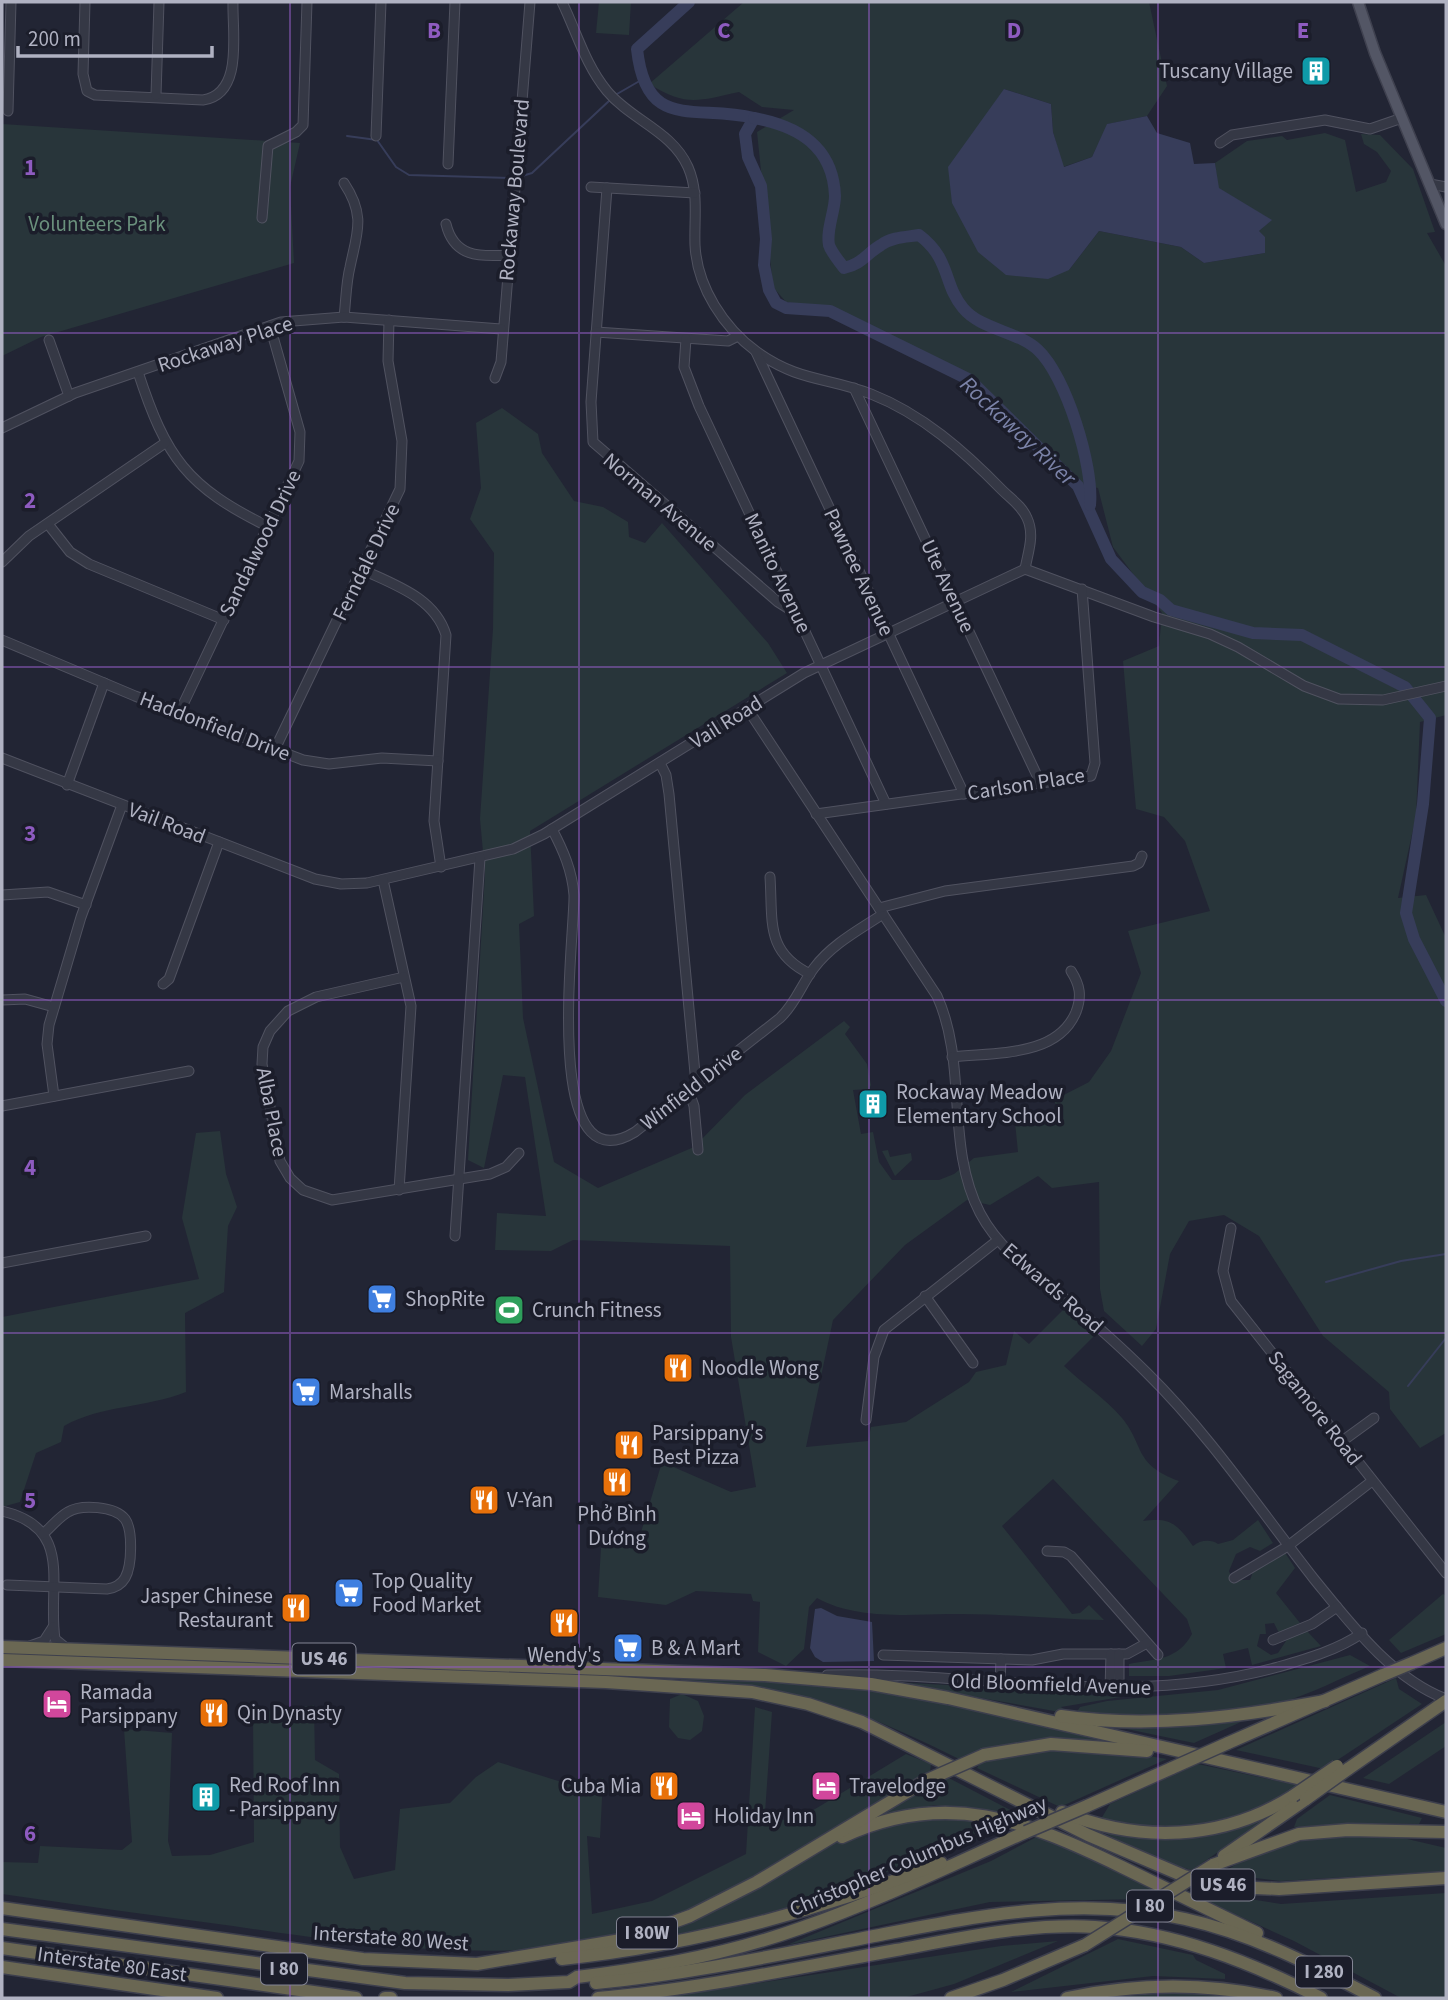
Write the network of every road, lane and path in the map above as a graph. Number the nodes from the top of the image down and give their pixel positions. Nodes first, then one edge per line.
1 (11, 2) edge
2 (85, 2) edge
3 (159, 2) edge
4 (233, 2) edge
5 (307, 2) edge
6 (381, 2) edge
7 (455, 2) edge
8 (530, 2) edge
9 (562, 2) edge
10 (1358, 2) edge
11 (156, 95) junction
12 (8, 111) dead end
13 (1402, 118) junction
14 (376, 135) dead end
15 (1220, 143) dead end
16 (448, 164) dead end
17 (344, 183) dead end
18 (1430, 184) junction
19 (591, 187) dead end
20 (1446, 187) edge
21 (607, 188) junction
22 (695, 193) junction
23 (262, 218) dead end
24 (446, 224) dead end
25 (1446, 225) edge
26 (508, 255) junction
27 (344, 317) junction
28 (389, 320) junction
29 (270, 326) junction
30 (501, 329) junction
31 (596, 332) junction
32 (738, 336) junction
33 (686, 339) junction
34 (49, 340) dead end
35 (755, 351) junction
36 (138, 372) junction
37 (495, 378) dead end
38 (854, 388) junction
39 (69, 396) junction
40 (2, 428) edge
41 (165, 443) junction
42 (48, 524) junction
43 (269, 527) junction
44 (2, 562) edge
45 (1025, 569) junction
46 (363, 570) junction
47 (1082, 589) junction
48 (955, 601) junction
49 (797, 614) junction
50 (224, 620) junction
51 (888, 634) junction
52 (2, 640) edge
53 (821, 666) junction
54 (104, 683) junction
55 (1442, 687) edge
56 (747, 708) junction
57 (179, 713) junction
58 (275, 749) junction
59 (2, 758) edge
60 (438, 761) junction
61 (660, 763) junction
62 (1041, 784) junction
63 (67, 785) junction
64 (964, 794) junction
65 (886, 804) junction
66 (122, 805) junction
67 (816, 814) junction
68 (552, 829) junction
69 (219, 842) junction
70 (1142, 856) dead end
71 (480, 858) junction
72 (441, 867) junction
73 (770, 877) dead end
74 (383, 880) junction
75 (2, 895) edge
76 (86, 905) junction
77 (881, 911) junction
78 (1071, 971) dead end
79 (810, 974) junction
80 (404, 977) junction
81 (163, 984) dead end
82 (2, 1000) edge
83 (54, 1007) junction
84 (952, 1057) junction
85 (189, 1071) dead end
86 (692, 1087) junction
87 (54, 1096) junction
88 (2, 1106) edge
89 (698, 1150) dead end
90 (519, 1153) dead end
91 (458, 1179) junction
92 (399, 1190) junction
93 (1231, 1228) dead end
94 (146, 1236) dead end
95 (455, 1236) dead end
96 (998, 1240) junction
97 (2, 1263) edge
98 (925, 1296) junction
99 (973, 1363) dead end
100 (1374, 1418) dead end
101 (866, 1420) dead end
102 (1342, 1443) junction
103 (1372, 1481) junction
104 (2, 1511) edge
105 (43, 1534) junction
106 (1288, 1546) junction
107 (1047, 1551) dead end
108 (1446, 1573) edge
109 (1234, 1578) dead end
110 (3, 1582) edge
111 (54, 1587) junction
112 (1337, 1607) junction
113 (53, 1626) junction
114 (1362, 1633) junction
115 (1273, 1640) dead end
116 (1147, 1643) junction
117 (2, 1647) edge
118 (24, 1648) junction
119 (1446, 1648) edge
120 (71, 1650) junction
121 (1115, 1654) junction
122 (883, 1655) dead end
123 (1158, 1655) dead end
124 (1001, 1659) junction
125 (2, 1660) edge
126 (792, 1676) junction
127 (664, 1678) junction
128 (1000, 1684) junction
129 (1115, 1689) junction
130 (1325, 1701) junction
131 (1443, 1703) edge
132 (1030, 1716) junction
133 (1176, 1750) junction
134 (1299, 1797) junction
135 (1018, 1800) junction
136 (1446, 1812) edge
137 (1446, 1832) edge
138 (801, 1856) junction
139 (964, 1860) junction
140 (1213, 1865) junction
141 (1446, 1878) edge
142 (2, 1908) edge
143 (2, 1928) edge
144 (1272, 1947) junction
145 (2, 1948) edge
146 (477, 1964) junction
147 (2, 1967) edge
148 (569, 1982) junction
149 (217, 1998) edge
150 (356, 1998) edge
151 (385, 1998) edge
152 (391, 1998) edge
153 (598, 1998) edge
154 (951, 1998) edge
155 (1067, 1998) edge
156 (1276, 1998) edge
157 (1321, 1998) edge
158 (1375, 1998) edge

1 - 12 street
2 - 11 street
3 - 11 street
4 - 11 street
5 - 23 street
6 - 14 street
7 - 16 street
8 - 26 street, Rockaway Boulevard
9 - 22 street
10 - 13 main road
13 - 15 street
13 - 18 main road
17 - 27 street
18 - 20 street
18 - 25 main road
19 - 21 street
21 - 22 street
21 - 31 street, Norman Avenue
22 - 32 street
24 - 26 street
26 - 30 street, Rockaway Boulevard
27 - 28 street, Rockaway Place
27 - 29 street, Rockaway Place
28 - 30 street, Rockaway Place
28 - 46 street, Ferndale Drive
29 - 36 street, Rockaway Place
29 - 43 street, Sandalwood Drive
30 - 37 street, Rockaway Boulevard
31 - 33 street
31 - 49 street, Norman Avenue
32 - 33 street
32 - 35 street
33 - 49 street, Manito Avenue
34 - 39 street
35 - 38 street
35 - 51 street, Pawnee Avenue
36 - 39 street, Rockaway Place
36 - 41 street
38 - 45 street
38 - 48 street, Ute Avenue
39 - 40 street, Rockaway Place
41 - 42 street
41 - 43 street
42 - 44 street
42 - 50 street
43 - 50 street, Sandalwood Drive
45 - 47 street
45 - 48 street, Vail Road
46 - 58 street, Ferndale Drive
46 - 60 street
47 - 55 street
47 - 62 street, Carlson Place
48 - 51 street, Vail Road
48 - 62 street, Ute Avenue
49 - 53 street, Manito Avenue
50 - 57 street, Sandalwood Drive
51 - 53 street, Vail Road
51 - 64 street, Pawnee Avenue
52 - 54 street, Haddonfield Drive
53 - 56 street, Vail Road
53 - 65 street, Manito Avenue
54 - 57 street, Haddonfield Drive
54 - 63 street
56 - 61 street, Vail Road
56 - 67 street, Edwards Road
57 - 58 street, Haddonfield Drive
58 - 60 street, Haddonfield Drive
59 - 63 street, Vail Road
60 - 72 street
61 - 68 street, Vail Road
61 - 86 street
62 - 64 street, Carlson Place
63 - 66 street, Vail Road
64 - 65 street, Carlson Place
65 - 67 street, Carlson Place
66 - 69 street, Vail Road
66 - 76 street
67 - 77 street, Edwards Road
68 - 71 street, Vail Road
68 - 86 street, Winfield Drive
69 - 74 street, Vail Road
69 - 81 street
70 - 77 street, Winfield Drive
71 - 72 street, Vail Road
71 - 91 street
72 - 74 street, Vail Road
73 - 79 street
74 - 80 street
75 - 76 street
76 - 83 street
77 - 79 street, Winfield Drive
77 - 84 street, Edwards Road
78 - 84 street
79 - 86 street, Winfield Drive
80 - 92 street
80 - 92 street, Alba Place
82 - 83 street
83 - 87 street
84 - 96 street, Edwards Road
85 - 87 street
86 - 89 street
87 - 88 street
90 - 91 street, Alba Place
91 - 92 street, Alba Place
91 - 95 street
93 - 102 street, Sagamore Road
94 - 97 street
96 - 98 street
96 - 106 street, Edwards Road
98 - 99 street
98 - 101 street
100 - 102 street
102 - 103 street, Sagamore Road
103 - 106 street
103 - 108 street, Sagamore Road
104 - 105 street
105 - 111 street
105 - 111 street
106 - 109 street
106 - 112 street, Edwards Road
107 - 116 street
110 - 111 street
111 - 113 street
112 - 114 street, Edwards Road
112 - 115 street
113 - 118 street
113 - 120 street
114 - 129 street, Old Bloomfield Avenue
114 - 131 street
116 - 121 street
116 - 123 street
117 - 118 highway, US 46
118 - 120 highway, US 46
119 - 130 highway, Christopher Columbus Highway / I 80, bridge
120 - 127 highway, US 46
121 - 124 street
121 - 129 street
122 - 124 street
124 - 128 street
125 - 127 highway, US 46
126 - 127 highway, US 46
126 - 128 street, Old Bloomfield Avenue
126 - 132 highway, US 46
127 - 135 highway, US 46
128 - 129 street, Old Bloomfield Avenue
130 - 132 highway
130 - 139 highway, Christopher Columbus Highway / I 80, bridge
131 - 134 highway, bridge
132 - 133 highway, US 46
133 - 136 highway, US 46
133 - 138 highway, bridge
134 - 135 highway
134 - 140 highway, I 80
135 - 141 highway, US 46
137 - 140 highway
138 - 144 highway
138 - 146 highway, Interstate 80 West / I 80W
139 - 146 highway
139 - 148 highway, Christopher Columbus Highway / I 80
140 - 154 highway, I 80, bridge
142 - 146 highway, Interstate 80 West / I 80W
143 - 148 highway, Christopher Columbus Highway / I 80
144 - 148 highway
144 - 158 highway, I 280
145 - 150 highway, I 80
147 - 149 highway, Interstate 80 East
151 - 152 highway
153 - 157 highway
155 - 156 highway

